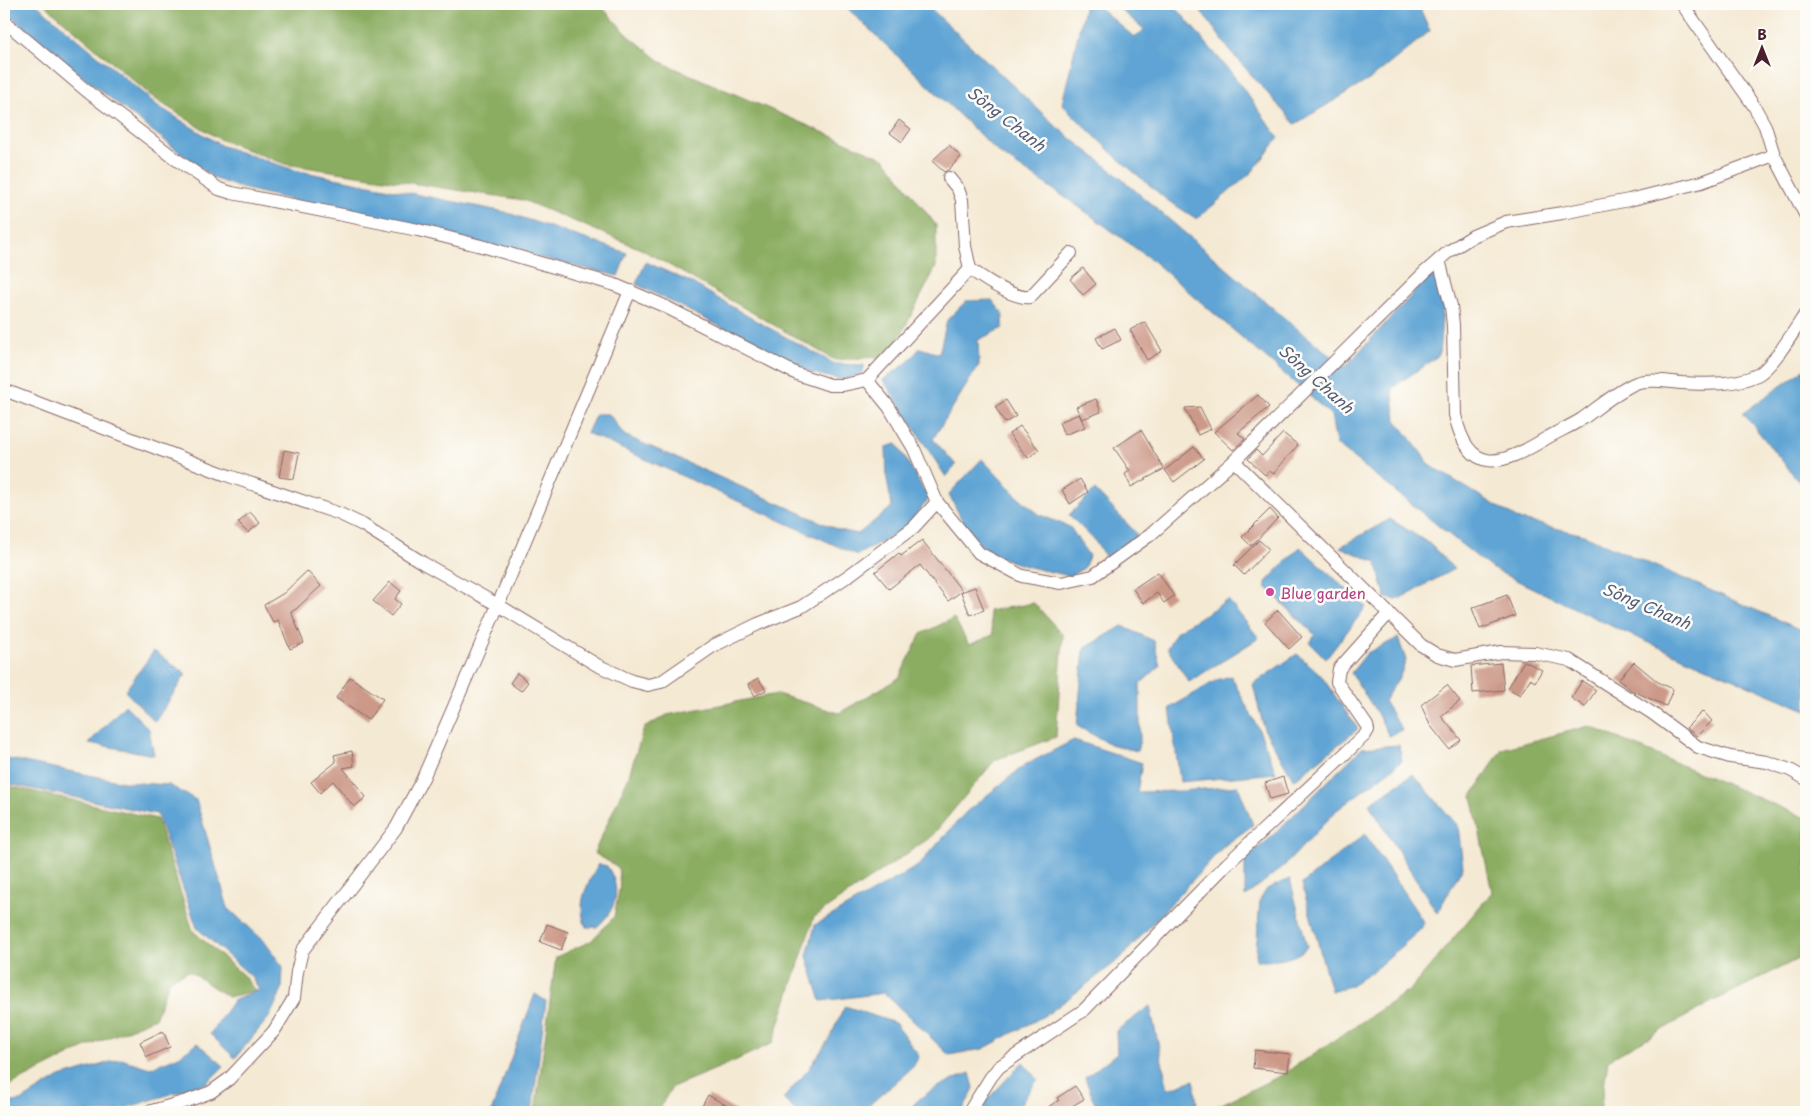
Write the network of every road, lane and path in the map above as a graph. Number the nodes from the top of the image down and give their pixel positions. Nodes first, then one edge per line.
1 (1682, 4) edge
2 (4, 21) edge
3 (1774, 155) junction
4 (949, 178) dead end
5 (1806, 216) edge
6 (1071, 252) dead end
7 (1439, 260) junction
8 (970, 269) junction
9 (630, 291) junction
10 (1806, 313) edge
11 (867, 380) junction
12 (4, 390) edge
13 (1234, 461) junction
14 (937, 502) junction
15 (498, 605) junction
16 (1389, 613) junction
17 (1806, 779) edge
18 (148, 1112) edge
19 (969, 1112) edge

1 - 3 street
2 - 9 street
3 - 5 street
3 - 7 street
4 - 8 street
6 - 8 street
7 - 10 street
7 - 13 street
8 - 11 street
9 - 11 street
9 - 15 street
11 - 14 street
12 - 15 street
13 - 14 street
13 - 16 street
14 - 15 street
15 - 18 street
16 - 17 street
16 - 19 street

